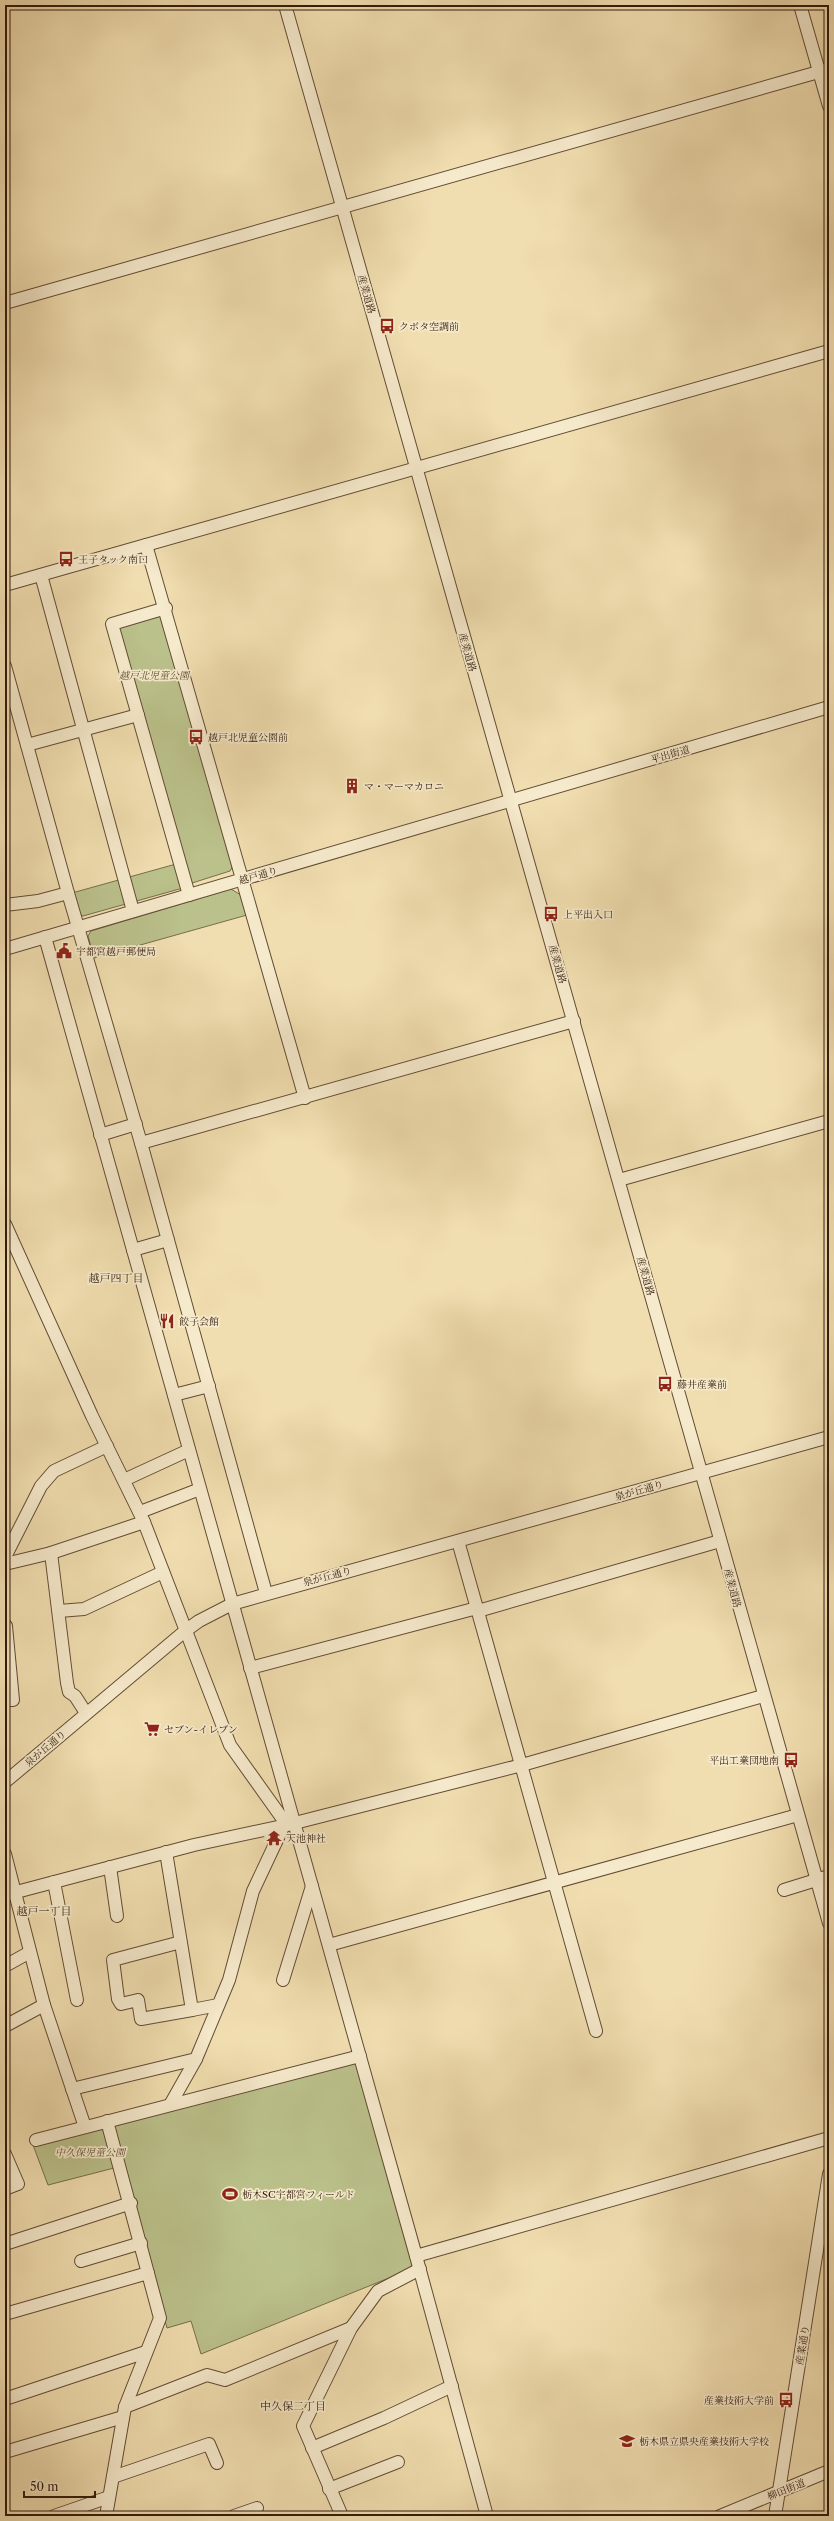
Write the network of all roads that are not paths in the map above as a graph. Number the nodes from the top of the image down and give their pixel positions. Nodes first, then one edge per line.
1 (285, 5) edge
2 (800, 5) edge
3 (824, 70) edge
4 (829, 106) edge
5 (342, 207) junction
6 (5, 303) edge
7 (829, 351) edge
8 (416, 468) junction
9 (146, 545) junction
10 (41, 575) junction
11 (5, 585) edge
12 (166, 608) junction
13 (5, 666) edge
14 (829, 707) edge
15 (138, 715) junction
16 (84, 730) junction
17 (27, 745) junction
18 (511, 801) junction
19 (242, 879) junction
20 (68, 893) junction
21 (188, 895) junction
22 (6, 901) edge
23 (133, 911) junction
24 (78, 928) junction
25 (45, 937) junction
26 (5, 949) edge
27 (574, 1021) junction
28 (305, 1098) junction
29 (829, 1121) edge
30 (136, 1124) junction
31 (100, 1134) junction
32 (141, 1143) junction
33 (619, 1180) junction
34 (5, 1224) edge
35 (168, 1240) junction
36 (133, 1250) junction
37 (209, 1386) junction
38 (174, 1395) junction
39 (829, 1437) edge
40 (107, 1446) junction
41 (189, 1450) junction
42 (701, 1473) junction
43 (124, 1480) junction
44 (200, 1489) junction
45 (142, 1517) junction
46 (458, 1541) junction
47 (720, 1541) junction
48 (51, 1553) junction
49 (5, 1557) edge
50 (5, 1564) edge
51 (163, 1572) junction
52 (266, 1593) junction
53 (232, 1604) junction
54 (478, 1609) junction
55 (59, 1611) junction
56 (6, 1626) dead end
57 (185, 1631) junction
58 (250, 1668) junction
59 (763, 1696) junction
60 (5, 1700) edge
61 (86, 1713) junction
62 (522, 1765) junction
63 (5, 1782) edge
64 (798, 1815) junction
65 (289, 1825) junction
66 (166, 1852) junction
67 (5, 1854) edge
68 (110, 1867) junction
69 (829, 1876) edge
70 (817, 1879) junction
71 (54, 1882) junction
72 (554, 1883) junction
73 (312, 1886) junction
74 (784, 1890) dead end
75 (10, 1894) edge
76 (117, 1916) dead end
77 (829, 1923) edge
78 (181, 1942) junction
79 (329, 1945) junction
80 (30, 1952) junction
81 (5, 1966) edge
82 (283, 1980) dead end
83 (77, 2000) dead end
84 (44, 2005) junction
85 (218, 2005) junction
86 (192, 2010) junction
87 (5, 2026) edge
88 (596, 2031) dead end
89 (360, 2056) junction
90 (196, 2058) junction
91 (72, 2088) junction
92 (170, 2105) junction
93 (107, 2121) junction
94 (85, 2127) junction
95 (829, 2138) edge
96 (36, 2140) dead end
97 (5, 2154) edge
98 (829, 2174) edge
99 (5, 2189) edge
100 (131, 2203) junction
101 (141, 2243) junction
102 (5, 2244) edge
103 (416, 2256) junction
104 (81, 2261) dead end
105 (420, 2269) junction
106 (148, 2273) junction
107 (5, 2314) edge
108 (351, 2328) junction
109 (146, 2352) junction
110 (452, 2386) junction
111 (5, 2399) edge
112 (124, 2412) junction
113 (312, 2448) junction
114 (5, 2452) edge
115 (398, 2462) dead end
116 (217, 2463) dead end
117 (829, 2471) edge
118 (113, 2477) junction
119 (329, 2489) junction
120 (778, 2492) junction
121 (109, 2497) junction
122 (257, 2508) dead end
123 (54, 2516) edge
124 (106, 2516) edge
125 (234, 2516) edge
126 (342, 2516) edge
127 (487, 2516) edge
128 (720, 2516) edge
129 (774, 2516) edge

1 - 5 street, 産業道路
2 - 3 street
3 - 4 street
3 - 5 street
5 - 6 street
5 - 8 street, 産業道路
7 - 8 street
8 - 9 street
8 - 18 street, 産業道路
9 - 10 street
9 - 12 street
10 - 11 street
10 - 16 street
12 - 15 street
12 - 19 street
13 - 17 street
14 - 18 street, 平出街道
15 - 16 street
15 - 21 street
16 - 17 street
16 - 23 street
17 - 20 street
18 - 19 street, 越戸通り
18 - 27 street, 産業道路
19 - 21 street, 越戸通り
19 - 28 street
20 - 22 street
20 - 24 street
21 - 23 street, 越戸通り
23 - 24 street, 越戸通り
24 - 25 street, 越戸通り
24 - 30 street
25 - 26 street, 越戸通り
25 - 31 street
27 - 28 street
27 - 33 street, 産業道路
28 - 32 street
29 - 33 street
30 - 31 street
30 - 32 street
31 - 36 street
32 - 35 street
33 - 42 street, 産業道路
34 - 40 street
35 - 36 street
35 - 37 street
36 - 38 street
37 - 38 street
37 - 52 street
38 - 41 street
39 - 42 street, 泉が丘通り
40 - 43 street
40 - 49 street
41 - 43 street
41 - 44 street
42 - 46 street, 泉が丘通り
42 - 47 street, 産業道路
43 - 45 street
44 - 45 street
44 - 53 street
45 - 48 street
45 - 51 street
46 - 52 street, 泉が丘通り
46 - 54 street
47 - 54 street
47 - 59 street, 産業道路
48 - 50 street
48 - 55 street
51 - 55 street
51 - 57 street
52 - 53 street, 泉が丘通り
53 - 57 street, 泉が丘通り
53 - 58 street
54 - 58 street
54 - 62 street
55 - 61 street
56 - 60 street
57 - 61 street, 泉が丘通り
57 - 65 street
58 - 65 street
59 - 62 street
59 - 64 street, 産業道路
61 - 63 street, 泉が丘通り
62 - 65 street
62 - 72 street
64 - 70 street, 産業道路
64 - 72 street
65 - 66 street
65 - 73 street
65 - 85 street
66 - 68 street
66 - 78 street
67 - 75 street
68 - 71 street
68 - 76 street
69 - 70 street
70 - 74 street
70 - 77 street, 産業道路
71 - 75 street
71 - 83 street
72 - 79 street
72 - 88 street
73 - 79 street
73 - 82 street
75 - 80 street
78 - 86 street
78 - 86 street
79 - 89 street
80 - 81 street
80 - 84 street
84 - 87 street
84 - 91 street
85 - 86 street
85 - 90 street
89 - 92 street
89 - 103 street
90 - 91 street
90 - 92 street
91 - 94 street
92 - 93 street
93 - 94 street
93 - 100 street
94 - 96 street
95 - 103 street
97 - 99 street
98 - 120 street, 産業通り
100 - 101 street
100 - 102 street
101 - 104 street
101 - 106 street
103 - 105 street
105 - 108 street
105 - 110 street
106 - 107 street
106 - 109 street
108 - 112 street
108 - 113 street
109 - 111 street
109 - 112 street
110 - 113 street
110 - 127 street
112 - 114 street
112 - 118 street
113 - 119 street
115 - 119 street
116 - 118 street
117 - 120 street, 柳田街道
118 - 121 street
119 - 126 street
120 - 128 street, 柳田街道
120 - 129 street, 産業通り
121 - 123 street
121 - 124 street
122 - 125 street

